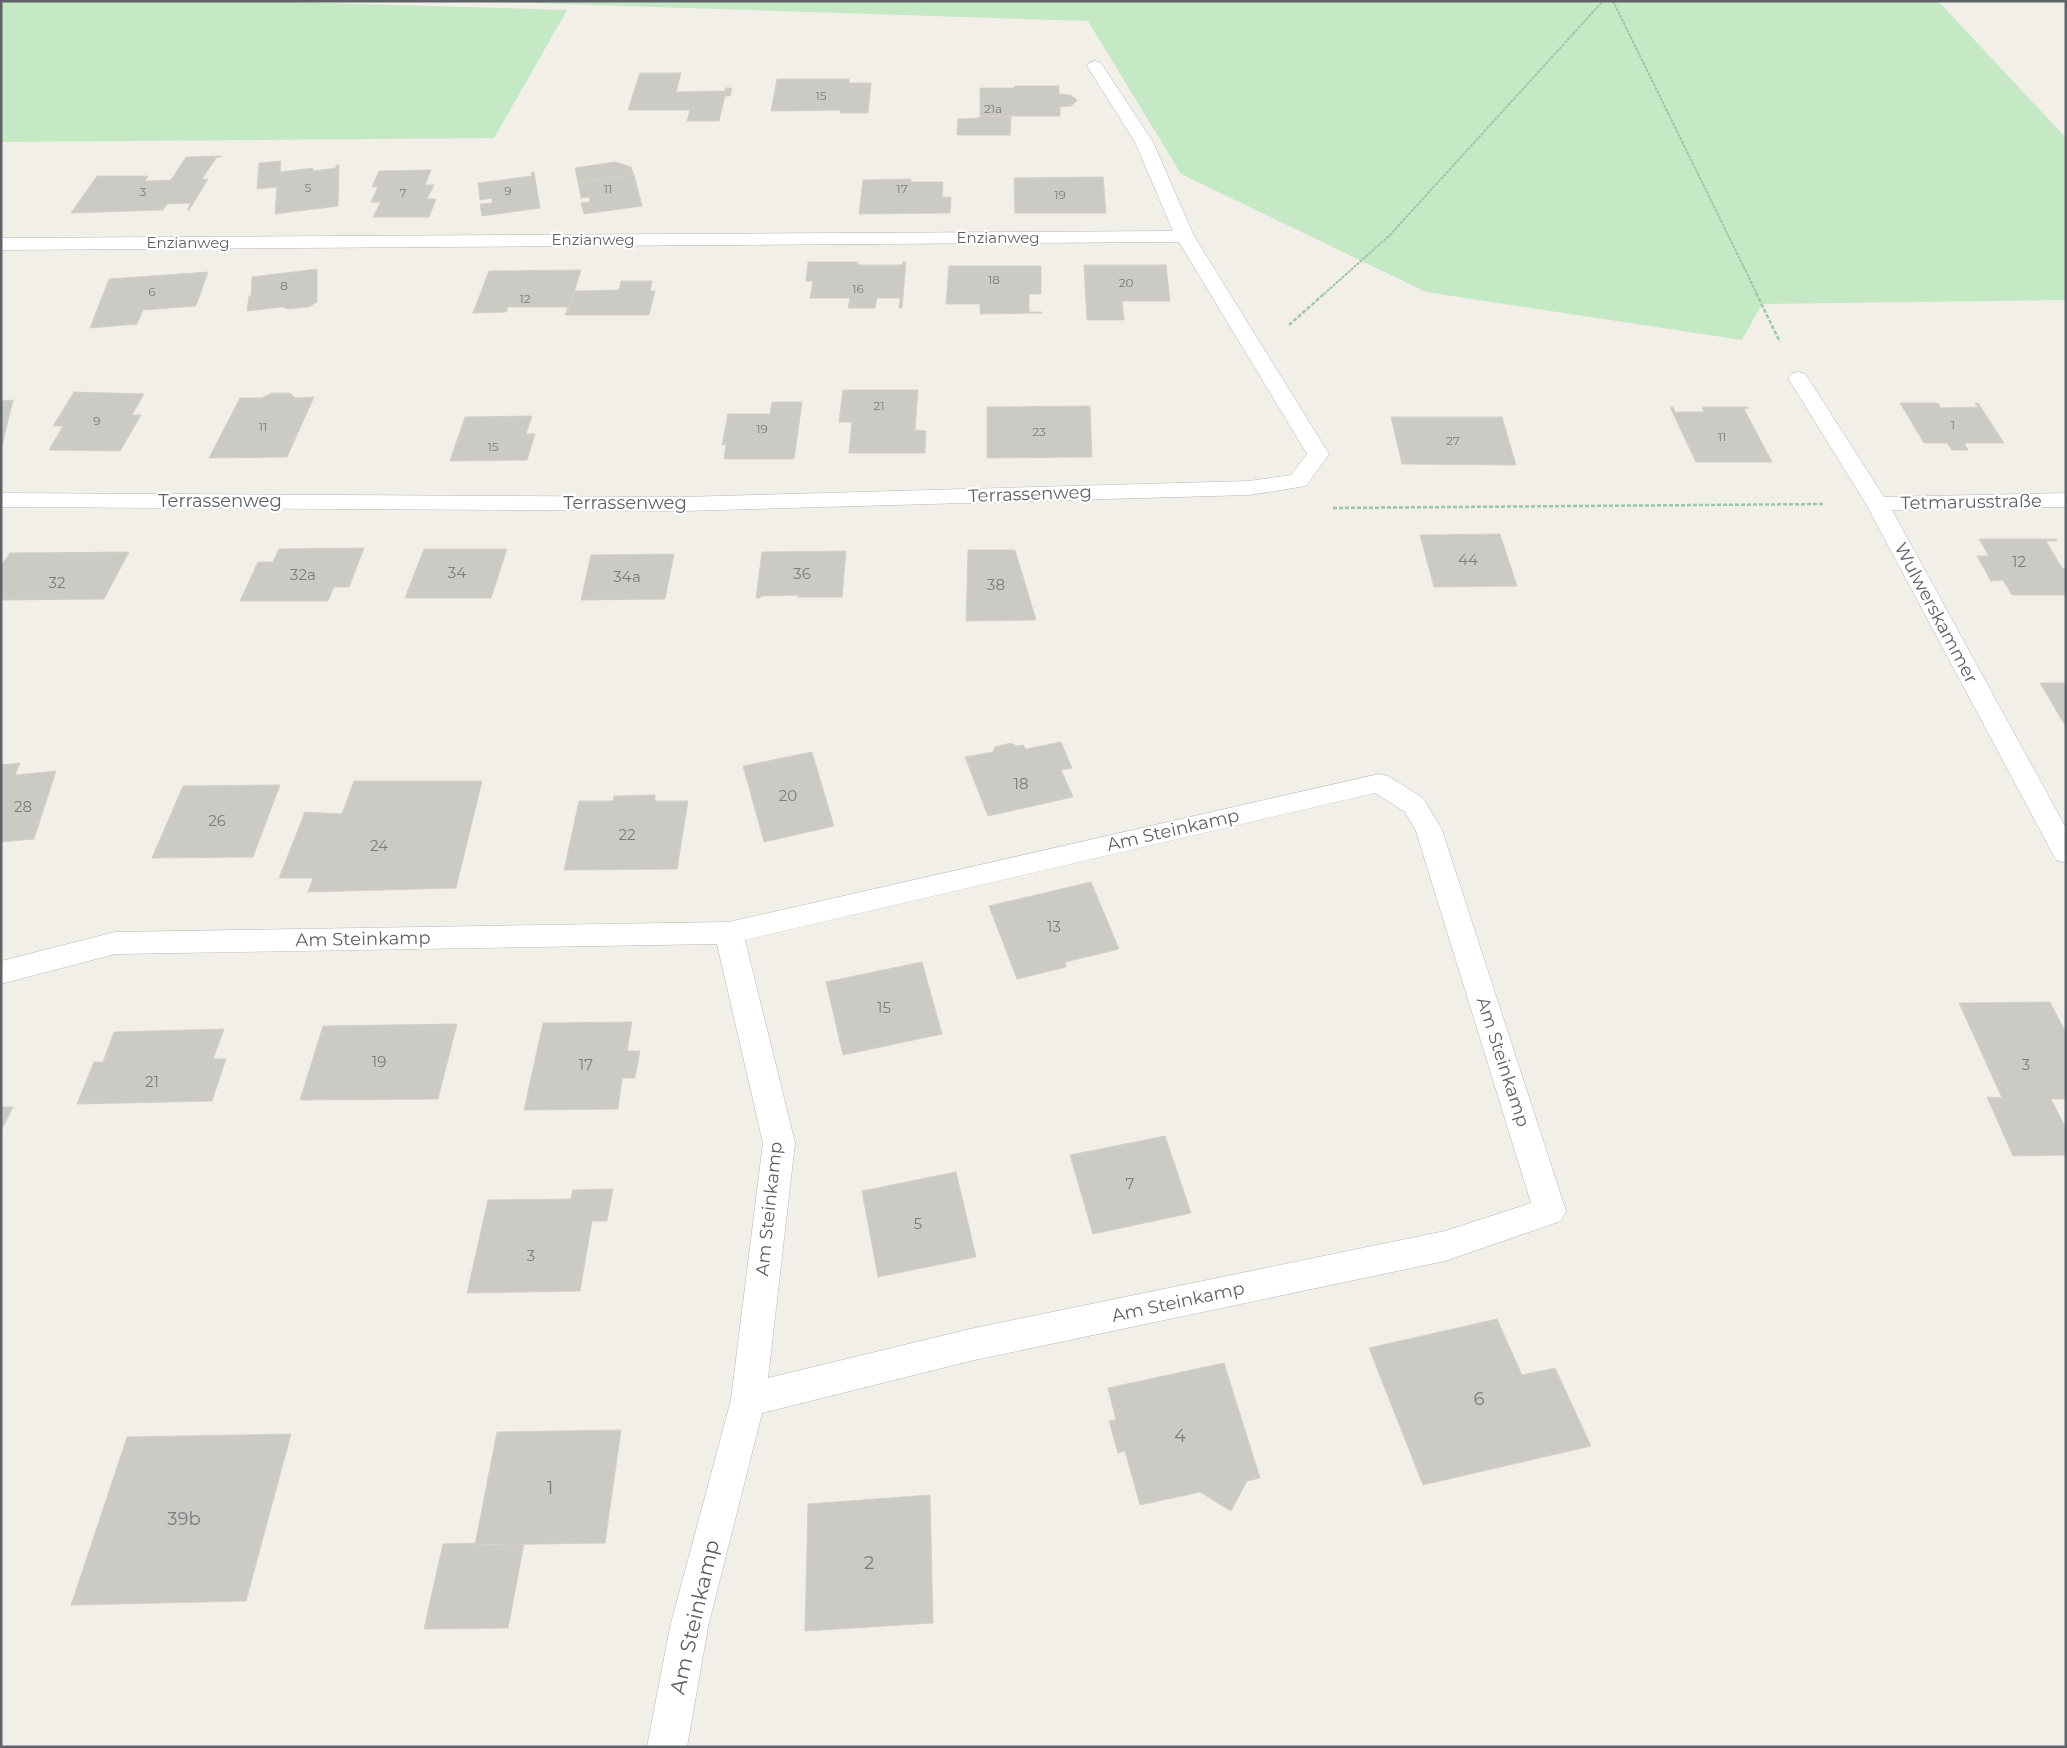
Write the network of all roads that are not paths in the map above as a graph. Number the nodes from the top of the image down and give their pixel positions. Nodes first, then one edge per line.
1 (1095, 66) dead end
2 (1185, 236) junction
3 (1, 244) edge
4 (1798, 378) road end
5 (1, 500) edge
6 (2066, 500) edge
7 (1877, 504) junction
8 (2066, 853) edge
9 (729, 933) junction
10 (1, 973) edge
11 (748, 1400) junction
12 (667, 1747) edge

1 - 2 street
2 - 3 street, Enzianweg
2 - 5 street, Terrassenweg
4 - 7 street, Wulwerskammer
6 - 7 street, Tetmarusstraße
7 - 8 street, Wulwerskammer
9 - 10 street, Am Steinkamp
9 - 11 street, Am Steinkamp
9 - 11 street, Am Steinkamp
11 - 12 street, Am Steinkamp

